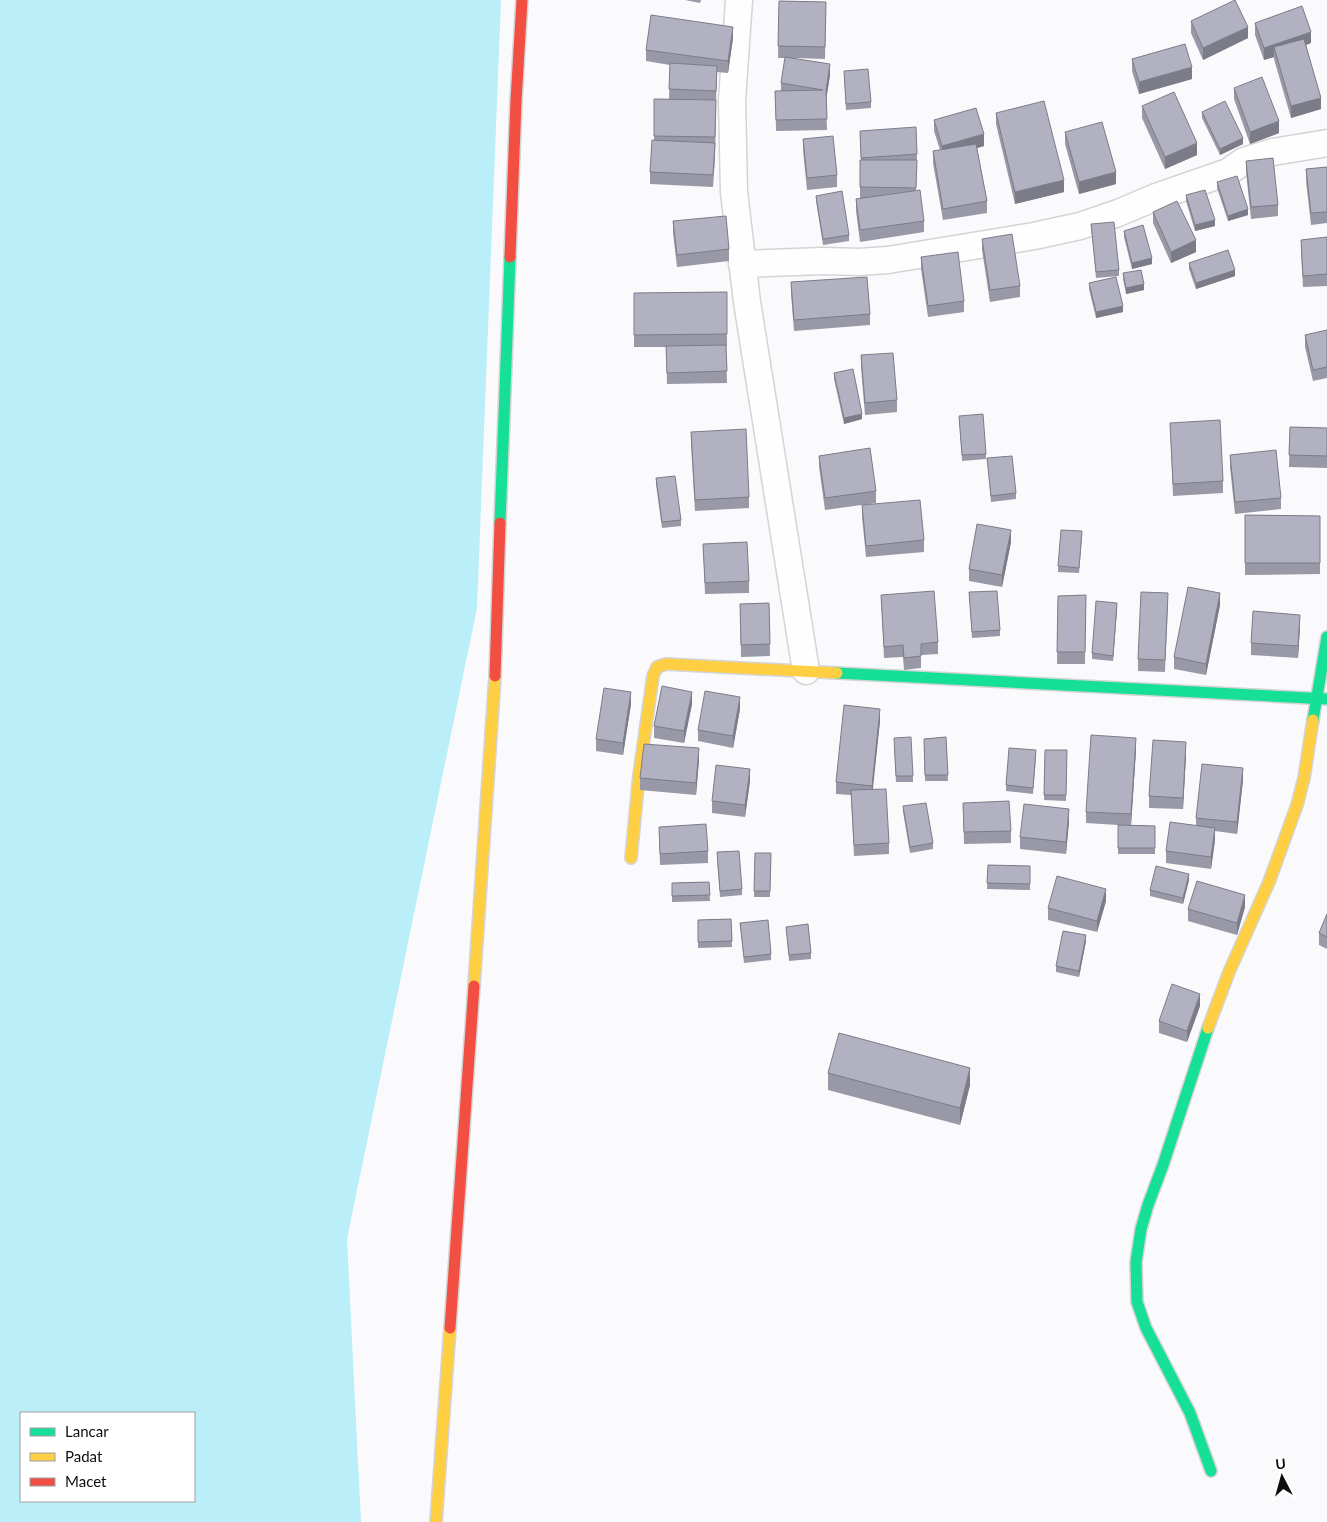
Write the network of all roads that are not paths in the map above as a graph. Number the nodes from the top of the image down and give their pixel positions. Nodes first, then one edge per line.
1 (522, 0) edge
2 (739, 0) edge
3 (1327, 143) edge
4 (742, 264) junction
5 (1327, 637) edge
6 (806, 671) junction
7 (1321, 698) edge
8 (631, 858) dead end
9 (1211, 1470) dead end
10 (436, 1522) edge

1 - 10 street
2 - 4 street
3 - 4 street
4 - 6 street
5 - 7 street
6 - 7 street
6 - 8 street
7 - 9 street

